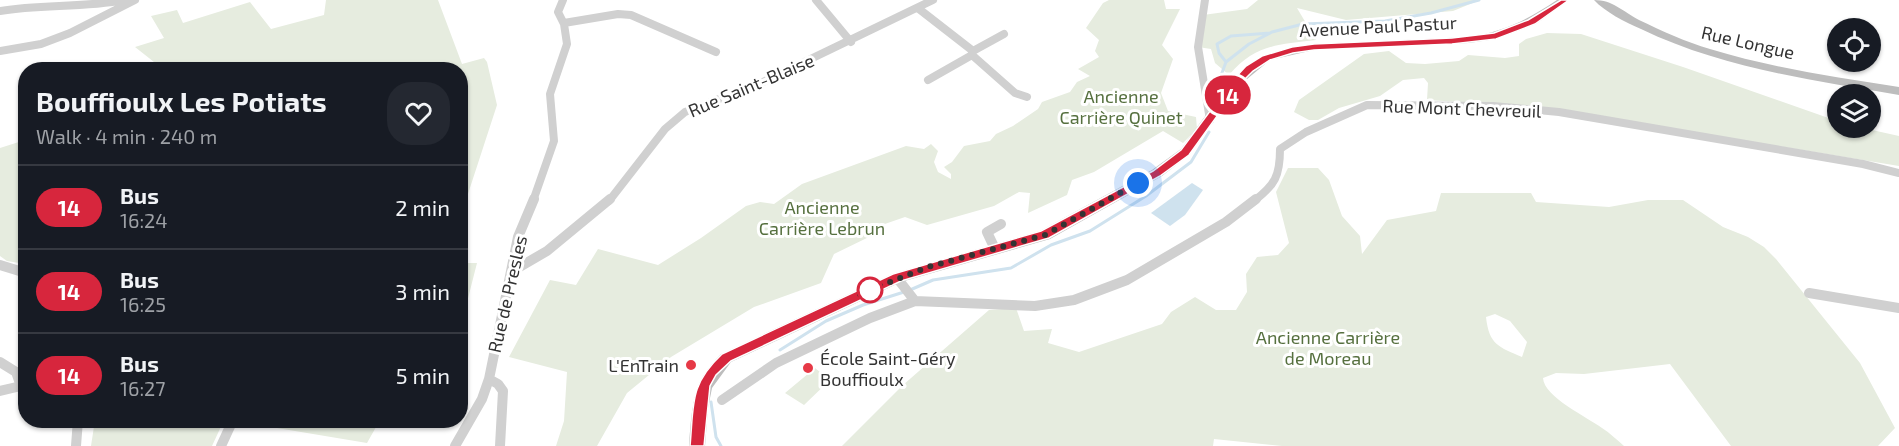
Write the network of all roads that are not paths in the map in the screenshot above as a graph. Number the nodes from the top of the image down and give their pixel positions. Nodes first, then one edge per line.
1 (124, 0) edge
2 (135, 0) edge
3 (563, 0) edge
4 (816, 0) edge
5 (933, 0) edge
6 (1204, 0) edge
7 (1564, 0) edge
8 (1599, 0) edge
9 (919, 9) junction
10 (0, 11) edge
11 (564, 22) junction
12 (1004, 34) dead end
13 (851, 42) junction
14 (0, 51) edge
15 (716, 52) dead end
16 (972, 53) junction
17 (928, 80) dead end
18 (1899, 91) edge
19 (1028, 97) dead end
20 (1210, 120) junction
21 (1899, 173) edge
22 (1001, 224) dead end
23 (994, 249) junction
24 (0, 266) edge
25 (18, 271) edge
26 (511, 272) junction
27 (907, 291) junction
28 (1809, 293) dead end
29 (1899, 308) edge
30 (0, 362) edge
31 (18, 376) edge
32 (489, 379) junction
33 (18, 388) edge
34 (0, 392) edge
35 (722, 400) dead end
36 (468, 423) edge
37 (77, 428) edge
38 (229, 428) edge
39 (465, 428) edge
40 (76, 446) edge
41 (221, 446) edge
42 (455, 446) edge
43 (500, 446) edge
44 (697, 446) edge

1 - 10 street
2 - 14 street
3 - 11 street, Rue de Presles
4 - 13 street
5 - 9 street, Rue Saint-Blaise
6 - 20 street
7 - 20 main road, Avenue Paul Pastur
8 - 18 main road, Rue Longue
9 - 13 street, Rue Saint-Blaise
9 - 16 street
11 - 15 street
11 - 26 street, Rue de Presles
12 - 16 street
13 - 26 street, Rue Saint-Blaise
16 - 17 street
16 - 19 street
20 - 23 main road, Avenue Paul Pastur
21 - 27 street, Rue Mont Chevreuil
22 - 23 street
23 - 27 main road, Avenue Paul Pastur
24 - 25 street
26 - 32 street, Rue de Presles
27 - 35 street, Rue Mont Chevreuil
27 - 44 main road, Avenue Paul Pastur
28 - 29 street
30 - 31 street
32 - 36 street, Rue de Presles
32 - 43 street
33 - 34 street
37 - 40 street
38 - 41 street
39 - 42 street, Rue de Presles

